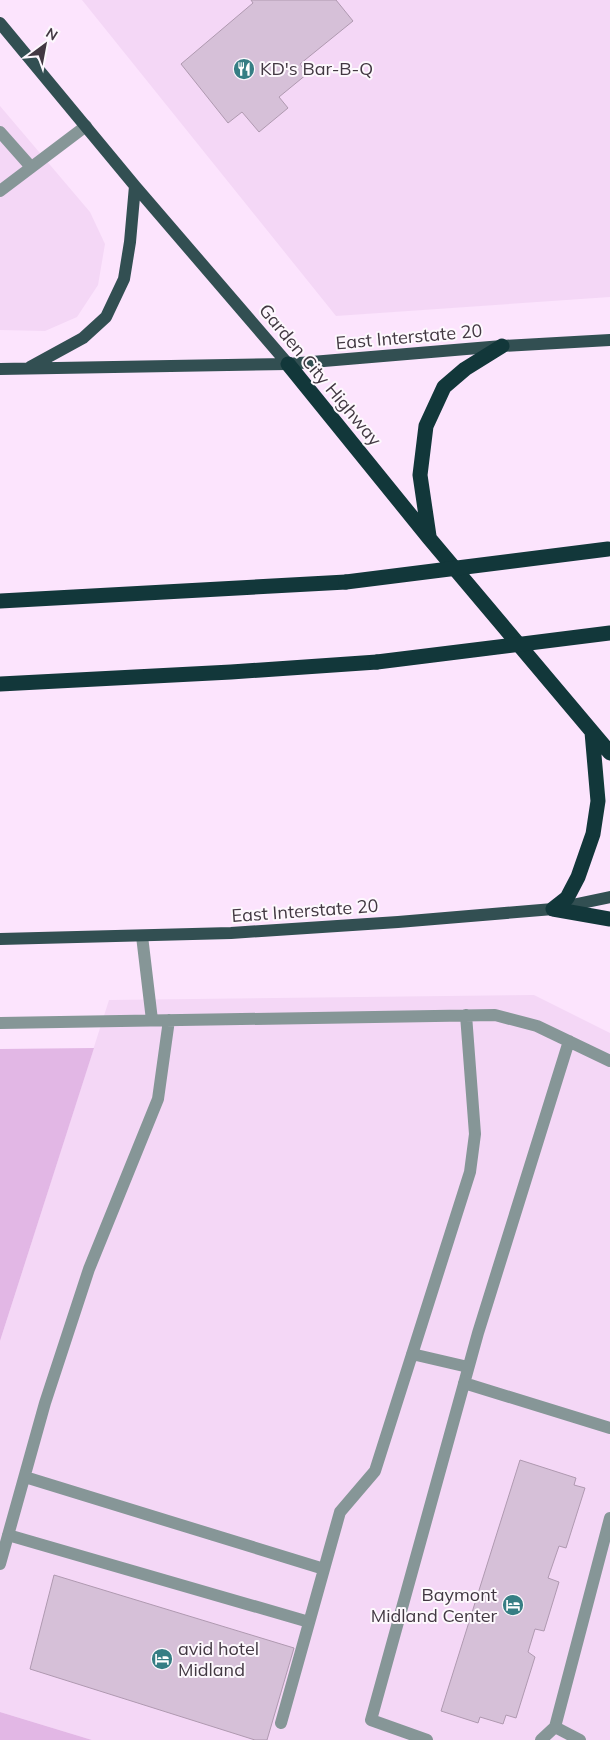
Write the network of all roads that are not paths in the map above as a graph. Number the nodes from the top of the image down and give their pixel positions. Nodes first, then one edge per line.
1 (0, 22) edge
2 (86, 126) junction
3 (0, 132) edge
4 (31, 167) junction
5 (135, 186) junction
6 (0, 190) edge
7 (610, 340) edge
8 (502, 346) junction
9 (288, 364) junction
10 (0, 369) edge
11 (27, 369) junction
12 (430, 538) junction
13 (609, 549) edge
14 (0, 601) edge
15 (610, 633) edge
16 (0, 684) edge
17 (592, 732) junction
18 (610, 753) edge
19 (610, 897) edge
20 (553, 909) junction
21 (610, 919) edge
22 (142, 936) junction
23 (0, 939) edge
24 (466, 1015) junction
25 (152, 1020) junction
26 (170, 1020) junction
27 (0, 1023) edge
28 (569, 1041) junction
29 (610, 1062) edge
30 (412, 1354) junction
31 (468, 1367) junction
32 (464, 1383) junction
33 (610, 1428) edge
34 (24, 1477) junction
35 (610, 1518) edge
36 (8, 1535) junction
37 (0, 1564) edge
38 (324, 1569) junction
39 (309, 1622) junction
40 (281, 1723) dead end
41 (555, 1728) junction
42 (427, 1740) edge
43 (542, 1740) edge
44 (580, 1740) edge

1 - 2 main road, Garden City Highway
2 - 4 lane
2 - 5 main road, Garden City Highway
3 - 4 lane
4 - 6 lane
5 - 9 main road, Garden City Highway
5 - 11 main road
7 - 8 main road, East Interstate 20
8 - 9 main road, East Interstate 20
8 - 12 highway
9 - 11 main road, East Interstate 20
9 - 12 highway, Garden City Highway
10 - 11 main road, East Interstate 20
12 - 17 highway, Garden City Highway
13 - 14 highway, bridge
15 - 16 highway, bridge
17 - 18 highway, Garden City Highway
17 - 20 highway
19 - 20 main road, East Interstate 20
20 - 21 highway
20 - 22 main road, East Interstate 20
22 - 23 main road, East Interstate 20
22 - 25 lane
24 - 26 lane
24 - 28 lane
24 - 30 lane
25 - 26 lane
25 - 27 lane
26 - 34 lane
28 - 29 lane
28 - 31 lane
30 - 31 lane
30 - 38 lane
31 - 32 lane
32 - 33 lane
32 - 42 lane
34 - 36 lane
34 - 38 lane
35 - 41 lane
36 - 37 lane
36 - 39 lane
38 - 39 lane
39 - 40 lane
41 - 43 lane
41 - 44 lane

